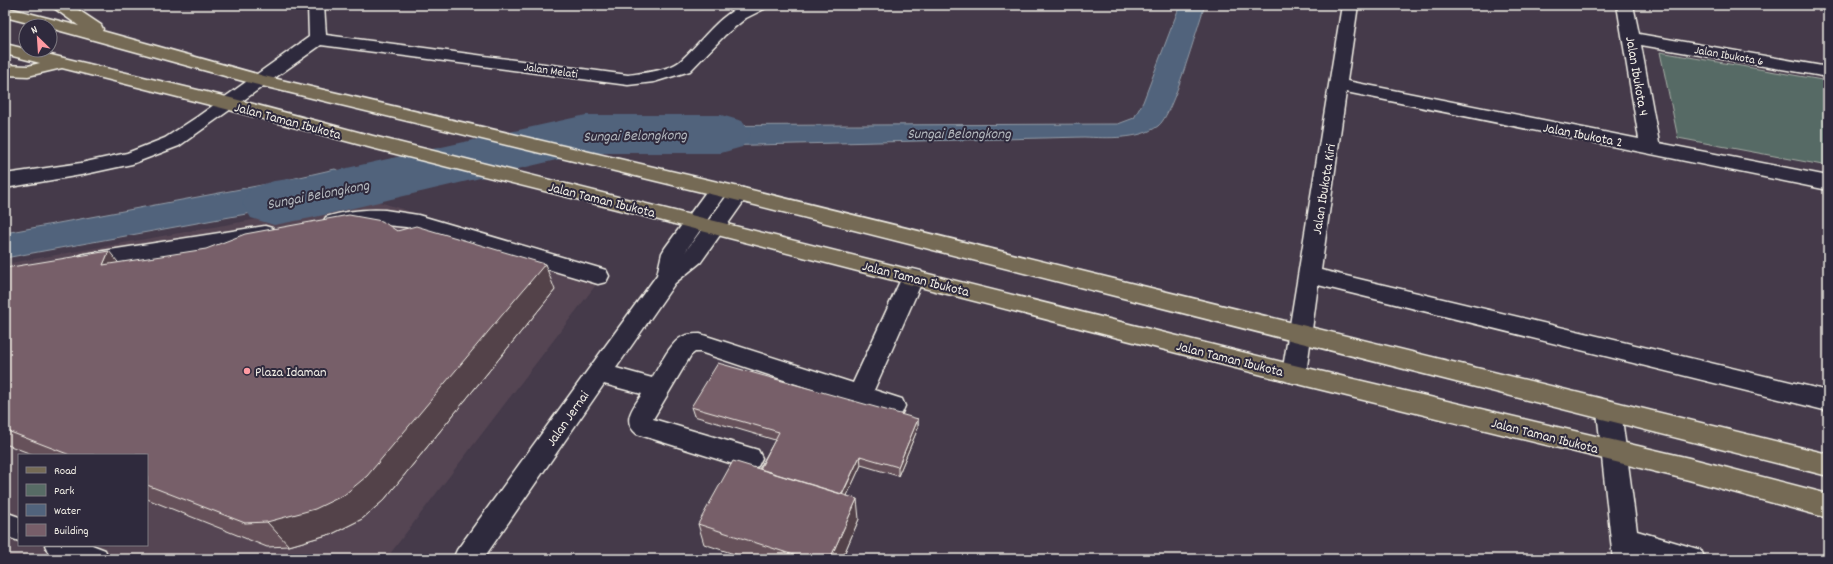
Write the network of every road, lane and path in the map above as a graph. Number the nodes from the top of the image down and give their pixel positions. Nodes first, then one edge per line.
1 (60, 5) edge
2 (316, 5) edge
3 (760, 5) edge
4 (1350, 5) edge
5 (1625, 5) edge
6 (5, 12) edge
7 (108, 38) junction
8 (1631, 38) junction
9 (318, 39) junction
10 (5, 49) edge
11 (60, 63) junction
12 (5, 70) edge
13 (1828, 72) edge
14 (260, 80) junction
15 (1338, 85) junction
16 (227, 103) junction
17 (1650, 147) junction
18 (5, 181) edge
19 (1828, 183) edge
20 (718, 190) junction
21 (738, 194) junction
22 (693, 222) junction
23 (315, 225) edge
24 (715, 228) junction
25 (284, 230) edge
26 (67, 265) edge
27 (1310, 275) junction
28 (598, 276) dead end
29 (913, 277) junction
30 (667, 278) junction
31 (1301, 334) junction
32 (599, 373) junction
33 (1294, 374) junction
34 (658, 389) junction
35 (859, 396) junction
36 (1828, 401) edge
37 (893, 406) dead end
38 (1609, 411) junction
39 (1614, 452) junction
40 (749, 458) dead end
41 (1828, 464) edge
42 (1828, 506) edge
43 (5, 524) edge
44 (18, 529) edge
45 (62, 546) edge
46 (1625, 550) edge
47 (87, 558) edge
48 (467, 559) edge
49 (1692, 559) edge

1 - 7 main road
2 - 9 street
3 - 9 street, Jalan Melati
4 - 15 street, Jalan Ibukota Kiri
5 - 8 street, Jalan Ibukota 4
6 - 7 main road
7 - 14 main road
8 - 13 street, Jalan Ibukota 6
8 - 17 street, Jalan Ibukota 4
9 - 14 street
10 - 11 main road, Jalan Taman Ibukota
11 - 12 main road
11 - 16 main road, Jalan Taman Ibukota
14 - 16 street
14 - 20 main road
15 - 17 street, Jalan Ibukota 2
15 - 27 street, Jalan Ibukota Kiri
16 - 18 street
16 - 22 main road, Jalan Taman Ibukota
17 - 19 street, Jalan Ibukota 2
20 - 21 main road
20 - 22 street, Jalan Jernai
21 - 24 street, Jalan Jernai
21 - 31 main road
22 - 24 main road, Jalan Taman Ibukota
22 - 30 street, Jalan Jernai
23 - 28 street
24 - 29 main road, Jalan Taman Ibukota
24 - 30 street, Jalan Jernai
25 - 26 street
27 - 31 street, Jalan Ibukota Kiri
27 - 36 street
29 - 33 main road, Jalan Taman Ibukota
29 - 35 street
30 - 32 street, Jalan Jernai
31 - 33 street, Jalan Ibukota Kiri
31 - 38 main road
32 - 34 street
32 - 48 street, Jalan Jernai
33 - 39 main road, Jalan Taman Ibukota
34 - 35 street
34 - 40 street
35 - 37 street
38 - 39 street
38 - 41 main road
39 - 42 main road, Jalan Taman Ibukota
39 - 46 street
43 - 44 street
45 - 47 street
46 - 49 street

